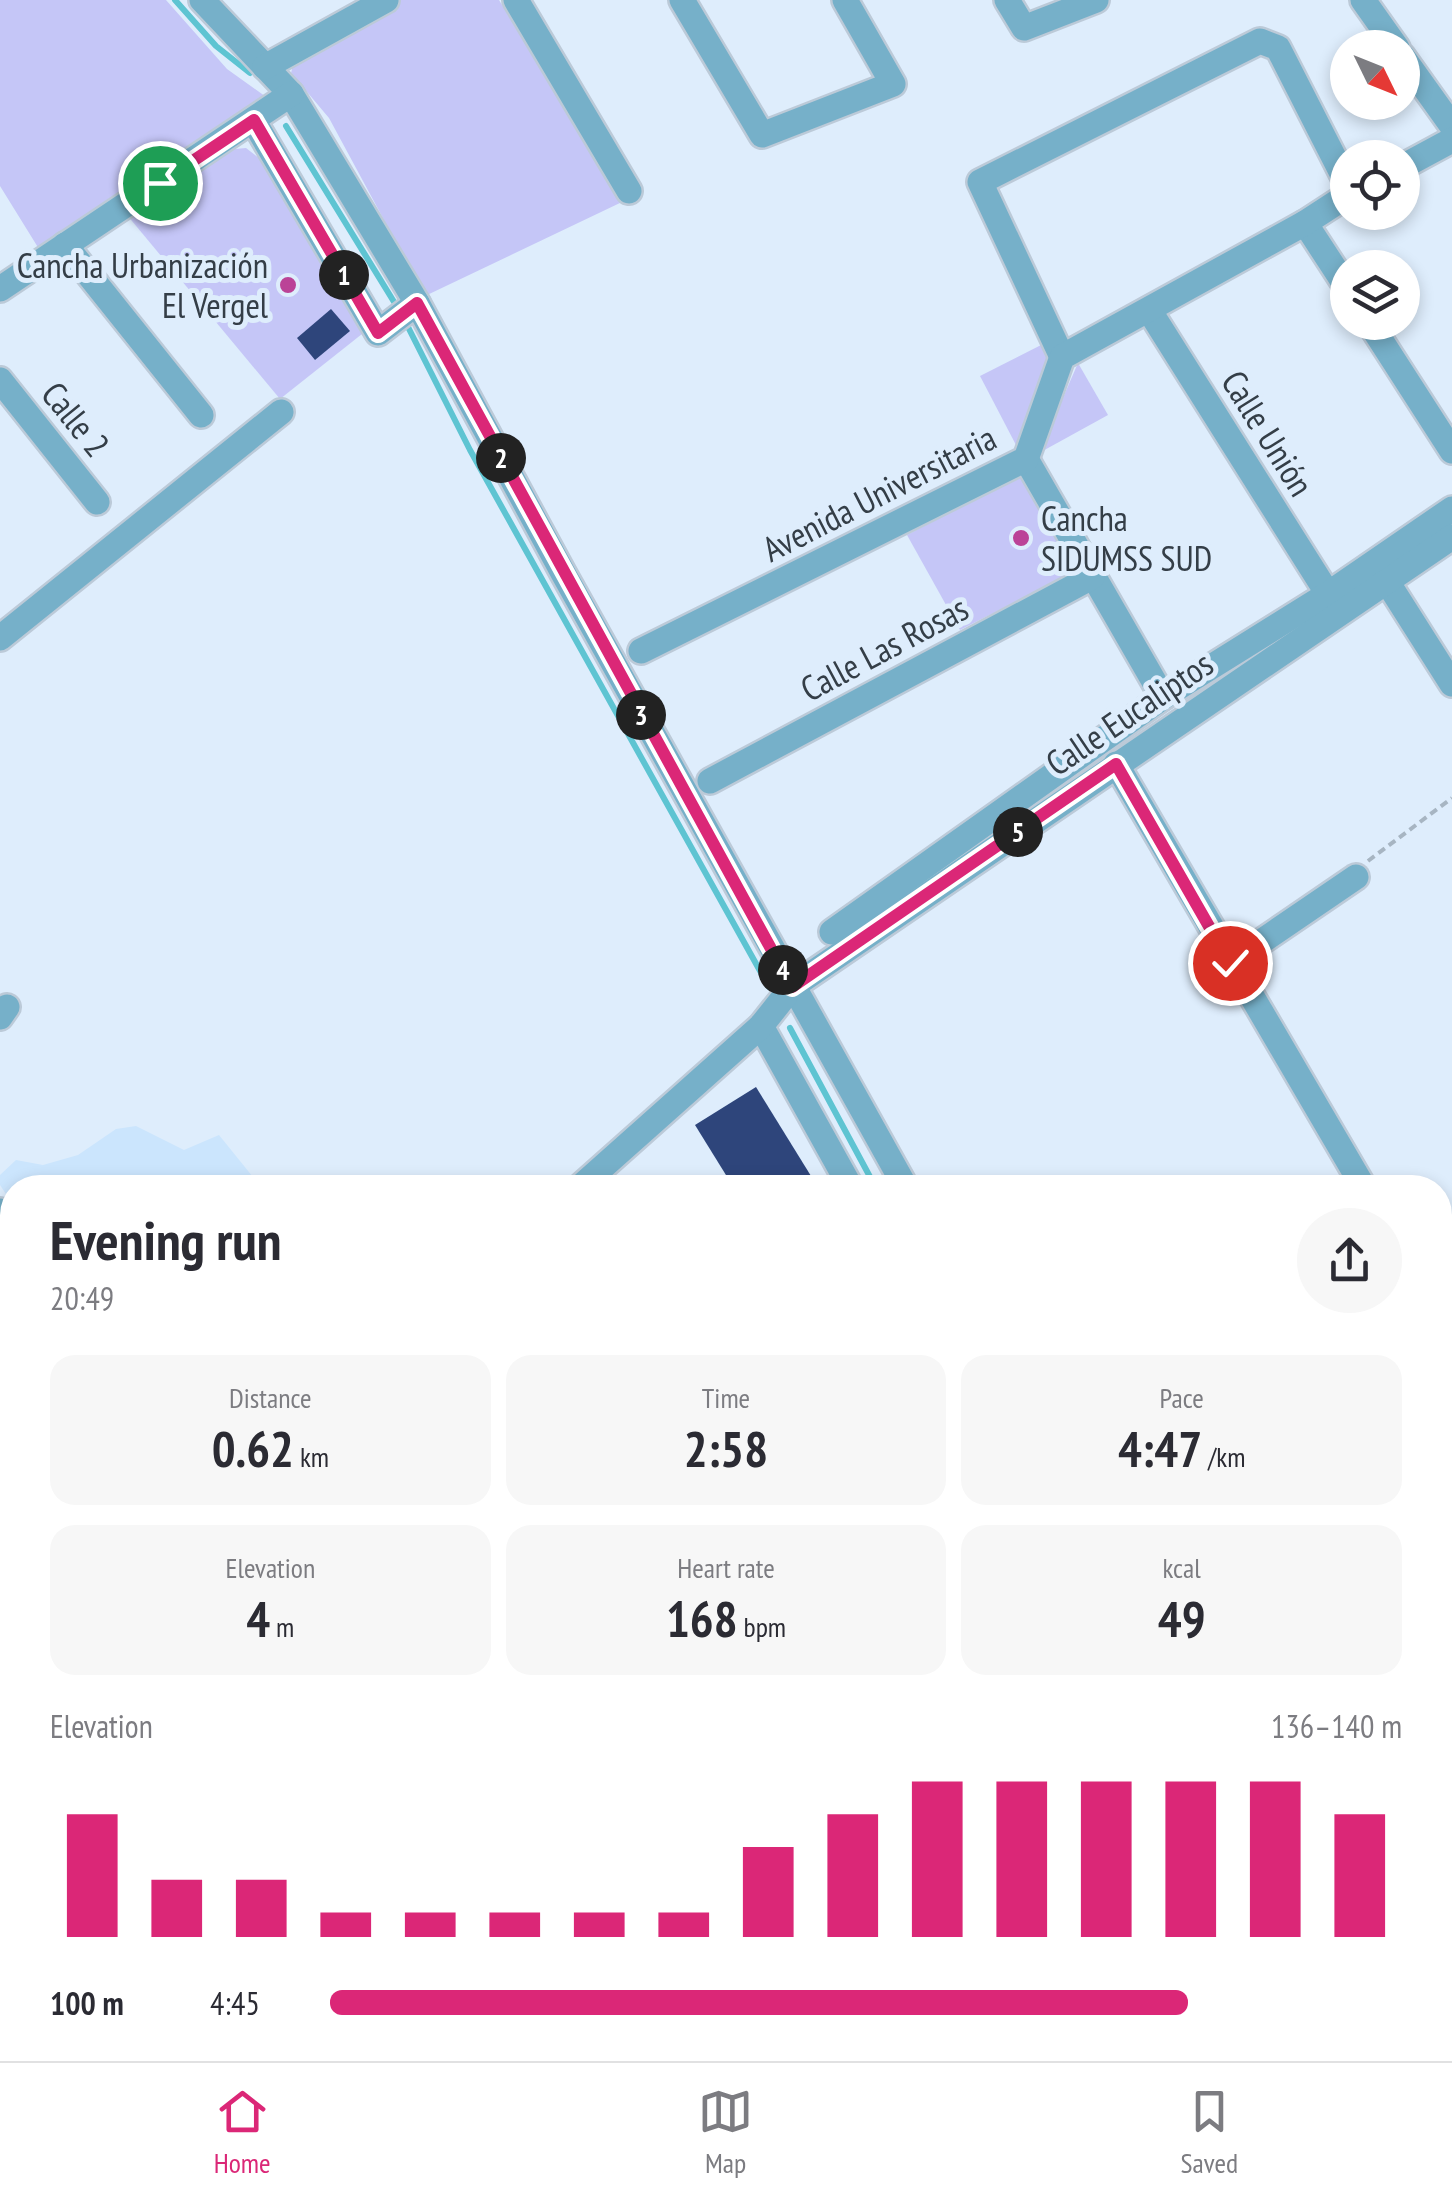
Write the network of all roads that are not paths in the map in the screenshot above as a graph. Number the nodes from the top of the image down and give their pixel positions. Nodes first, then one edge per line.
1 (202, 0) edge
2 (386, 0) edge
3 (516, 0) edge
4 (682, 0) edge
5 (845, 0) edge
6 (1008, 0) edge
7 (1096, 0) edge
8 (1363, 0) edge
9 (1384, 30) edge
10 (265, 67) junction
11 (1420, 81) edge
12 (291, 94) junction
13 (254, 120) junction
14 (1452, 126) edge
15 (1452, 140) edge
16 (1330, 150) edge
17 (1420, 157) edge
18 (630, 191) dead end
19 (1330, 206) edge
20 (1304, 223) junction
21 (65, 246) junction
22 (1330, 262) edge
23 (0, 289) edge
24 (414, 306) junction
25 (1149, 310) junction
26 (1381, 340) edge
27 (1062, 357) junction
28 (0, 380) edge
29 (281, 412) dead end
30 (201, 416) dead end
31 (1452, 451) edge
32 (1026, 459) junction
33 (97, 502) dead end
34 (1452, 508) edge
35 (1452, 536) edge
36 (1092, 577) junction
37 (1386, 580) junction
38 (1328, 594) junction
39 (0, 638) edge
40 (642, 651) dead end
41 (1452, 684) edge
42 (1162, 697) junction
43 (1116, 764) junction
44 (710, 780) dead end
45 (1356, 876) road end
46 (832, 932) dead end
47 (1230, 963) junction
48 (792, 987) junction
49 (760, 1026) junction
50 (594, 1175) edge
51 (844, 1175) edge
52 (899, 1175) edge
53 (1356, 1175) edge

1 - 10 street
2 - 10 street
3 - 18 street
4 - 5 street
6 - 7 street
8 - 9 street
10 - 12 street
11 - 14 street
12 - 13 street
12 - 24 street
13 - 21 street
13 - 24 street
15 - 17 street
16 - 27 street
19 - 20 street
20 - 22 street
20 - 25 street
21 - 23 street
21 - 30 street
24 - 48 street
25 - 27 street
25 - 38 street, Calle Unión
26 - 31 street
27 - 32 street, Avenida Universitaria
28 - 33 street, Calle 2
29 - 39 street
32 - 36 street
32 - 40 street, Avenida Universitaria
34 - 38 street, Calle Eucaliptos
35 - 37 street, Calle Eucaliptos
36 - 42 street
36 - 44 street, Calle Las Rosas
37 - 41 street
37 - 43 street, Calle Eucaliptos
38 - 42 street, Calle Eucaliptos
42 - 46 street, Calle Eucaliptos
43 - 47 street
43 - 48 street, Calle Eucaliptos
45 - 47 street
47 - 53 street
48 - 49 street, Calle Eucaliptos
48 - 52 street
49 - 50 street, Calle Eucaliptos
49 - 51 street

